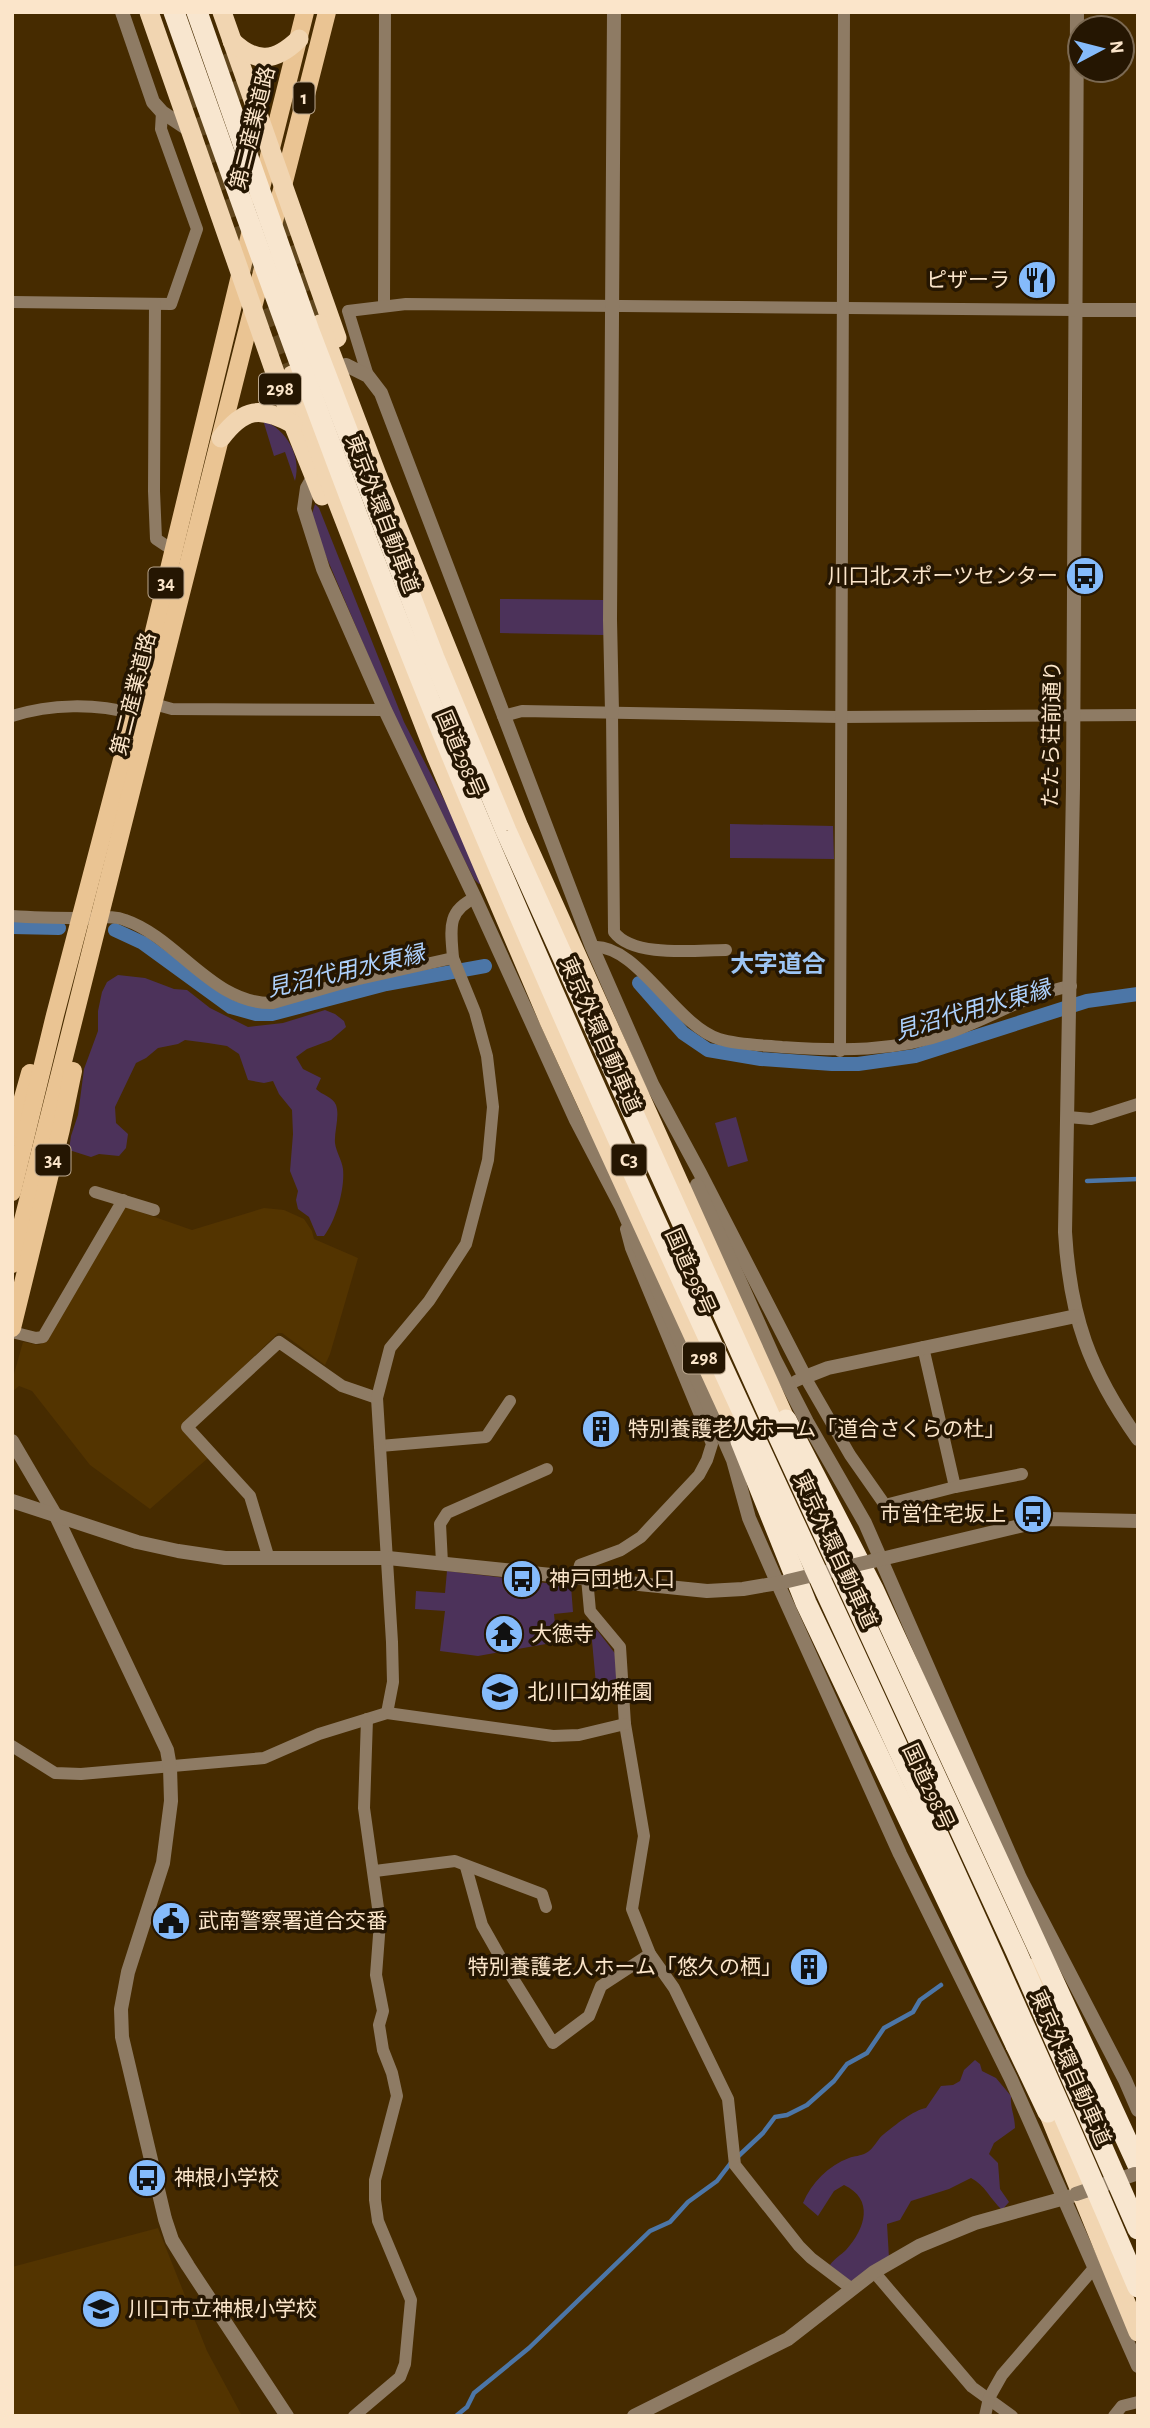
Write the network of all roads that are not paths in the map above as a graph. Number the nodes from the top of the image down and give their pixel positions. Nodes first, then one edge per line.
1 (122, 12) edge
2 (149, 12) edge
3 (160, 12) edge
4 (174, 12) edge
5 (197, 12) edge
6 (211, 12) edge
7 (222, 12) edge
8 (306, 12) edge
9 (327, 12) edge
10 (385, 12) edge
11 (614, 12) edge
12 (844, 12) edge
13 (1077, 12) edge
14 (299, 39) junction
15 (229, 48) junction
16 (188, 90) tunnel mouth
17 (162, 112) junction
18 (191, 132) junction
19 (270, 150) junction
20 (282, 185) junction
21 (240, 276) junction
22 (12, 302) edge
23 (155, 304) junction
24 (384, 306) junction
25 (612, 306) junction
26 (842, 308) junction
27 (1075, 310) junction
28 (1138, 310) edge
29 (254, 312) junction
30 (320, 324) tunnel mouth
31 (346, 365) junction
32 (292, 374) tunnel mouth
33 (368, 376) junction
34 (293, 424) junction
35 (221, 438) junction
36 (314, 476) junction
37 (174, 551) junction
38 (154, 704) junction
39 (386, 710) junction
40 (612, 712) junction
41 (134, 714) junction
42 (1073, 715) junction
43 (1138, 715) edge
44 (12, 716) edge
45 (503, 716) junction
46 (840, 717) junction
47 (482, 736) junction
48 (436, 756) junction
49 (556, 851) junction
50 (542, 859) dead end
51 (491, 890) dead end
52 (475, 898) junction
53 (12, 916) edge
54 (101, 916) junction
55 (81, 918) junction
56 (592, 947) junction
57 (726, 950) dead end
58 (453, 958) junction
59 (1071, 990) junction
60 (82, 991) junction
61 (55, 1014) junction
62 (840, 1051) junction
63 (652, 1084) junction
64 (1138, 1104) edge
65 (1068, 1117) junction
66 (12, 1137) edge
67 (12, 1192) edge
68 (95, 1192) dead end
69 (123, 1200) junction
70 (621, 1206) junction
71 (154, 1210) dead end
72 (12, 1265) edge
73 (1076, 1316) junction
74 (12, 1330) edge
75 (923, 1347) junction
76 (800, 1379) junction
77 (377, 1398) junction
78 (510, 1401) dead end
79 (786, 1420) junction
80 (1138, 1439) edge
81 (12, 1441) edge
82 (741, 1441) junction
83 (380, 1446) junction
84 (547, 1469) dead end
85 (1022, 1474) dead end
86 (955, 1487) junction
87 (12, 1501) edge
88 (56, 1516) junction
89 (1138, 1521) edge
90 (388, 1558) junction
91 (269, 1559) junction
92 (877, 1560) junction
93 (442, 1563) junction
94 (582, 1578) junction
95 (783, 1582) junction
96 (387, 1713) junction
97 (367, 1719) junction
98 (625, 1724) junction
99 (12, 1746) edge
100 (170, 1767) junction
101 (466, 1867) junction
102 (374, 1871) junction
103 (546, 1907) dead end
104 (650, 1954) junction
105 (1138, 2110) edge
106 (1137, 2171) edge
107 (1071, 2196) junction
108 (1138, 2210) edge
109 (1138, 2229) edge
110 (1095, 2267) junction
111 (874, 2272) junction
112 (1138, 2287) edge
113 (852, 2289) junction
114 (1138, 2292) edge
115 (1138, 2332) edge
116 (1138, 2366) edge
117 (989, 2398) junction
118 (1138, 2402) edge
119 (657, 2411) edge
120 (287, 2416) edge
121 (354, 2416) edge
122 (634, 2416) edge
123 (985, 2416) edge
124 (1012, 2416) edge
125 (1114, 2416) edge

1 - 17 street
2 - 18 highway, 298
3 - 16 highway
4 - 112 highway, 東京外環自動車道 / C3, bridge
5 - 109 highway, 東京外環自動車道 / C3, bridge
6 - 15 highway, 298
7 - 15 highway, 298
8 - 14 main road, 第二産業道路 / 1
9 - 20 main road, 第二産業道路 / 1
10 - 24 street
11 - 25 street
12 - 26 street
13 - 27 street, たたら荘前通り
14 - 15 highway
14 - 19 main road, 第二産業道路 / 1
15 - 19 highway, 298
17 - 18 street
17 - 23 street
18 - 21 highway, 298
19 - 20 highway, 298
19 - 21 main road, 第二産業道路 / 34
20 - 29 main road, 第二産業道路 / 34
20 - 31 highway, 298
21 - 29 highway, 298
21 - 37 main road, 第二産業道路 / 34
22 - 23 street
23 - 37 street
24 - 25 street
24 - 33 street
25 - 26 street
25 - 40 street
26 - 27 street
26 - 46 street
27 - 28 street
27 - 42 street, たたら荘前通り
29 - 34 highway, 298
29 - 35 main road, 第二産業道路 / 34
30 - 47 highway, 国道298号 / 298
31 - 33 street
31 - 47 highway, 298
32 - 48 highway, 国道298号 / 298
33 - 45 street
34 - 35 highway
34 - 36 highway, 298
35 - 38 main road, 第二産業道路 / 34
36 - 39 street
36 - 48 highway, 298
37 - 41 main road, 第二産業道路 / 34
38 - 39 street
38 - 54 main road, 第二産業道路 / 34
39 - 52 street
40 - 45 street
40 - 46 street
40 - 57 street
41 - 44 street
41 - 55 main road, 第二産業道路 / 34
42 - 43 street
42 - 46 street
42 - 59 street, たたら荘前通り
45 - 49 street
46 - 62 street
47 - 79 highway, 国道298号 / 298
48 - 82 highway, 国道298号 / 298
49 - 50 street
49 - 56 street
51 - 52 street
52 - 58 street
52 - 70 street
53 - 55 street
54 - 55 street
54 - 58 street
54 - 60 main road, 第二産業道路 / 34
55 - 61 main road, 第二産業道路 / 34
56 - 62 street
56 - 63 street
58 - 77 street
59 - 62 street
59 - 65 street, たたら荘前通り
60 - 72 main road, 第二産業道路 / 34
60 - 74 main road, 34
61 - 66 main road, 34
61 - 67 main road, 第二産業道路 / 34
63 - 76 street
63 - 92 street
64 - 65 street
65 - 73 street, たたら荘前通り
68 - 69 street
69 - 71 street
69 - 74 street
70 - 94 street
70 - 95 street
73 - 75 street
73 - 80 street, たたら荘前通り
75 - 76 street
75 - 86 street
76 - 86 street
77 - 83 street
77 - 91 street
78 - 83 street
79 - 106 highway
79 - 108 highway, 国道298号 / 298
81 - 88 street
82 - 114 highway, bridge
82 - 115 highway, 国道298号 / 298
83 - 90 street
84 - 93 street
85 - 86 street
87 - 88 street
88 - 91 street
88 - 100 street
89 - 92 street
90 - 91 street
90 - 93 street
90 - 96 street
92 - 95 street, bridge
92 - 105 street
93 - 94 street
94 - 95 street
94 - 98 street
95 - 107 street
96 - 97 street
96 - 98 street
97 - 100 street
97 - 102 street
98 - 104 street
99 - 100 street
100 - 120 street
101 - 102 street
101 - 103 street
101 - 104 street
102 - 121 street
104 - 113 street
106 - 107 street, bridge
107 - 110 street
107 - 111 street
110 - 116 street
110 - 117 street
111 - 113 street
111 - 117 street
113 - 119 street
117 - 123 street
117 - 124 street
118 - 125 street
119 - 122 street

